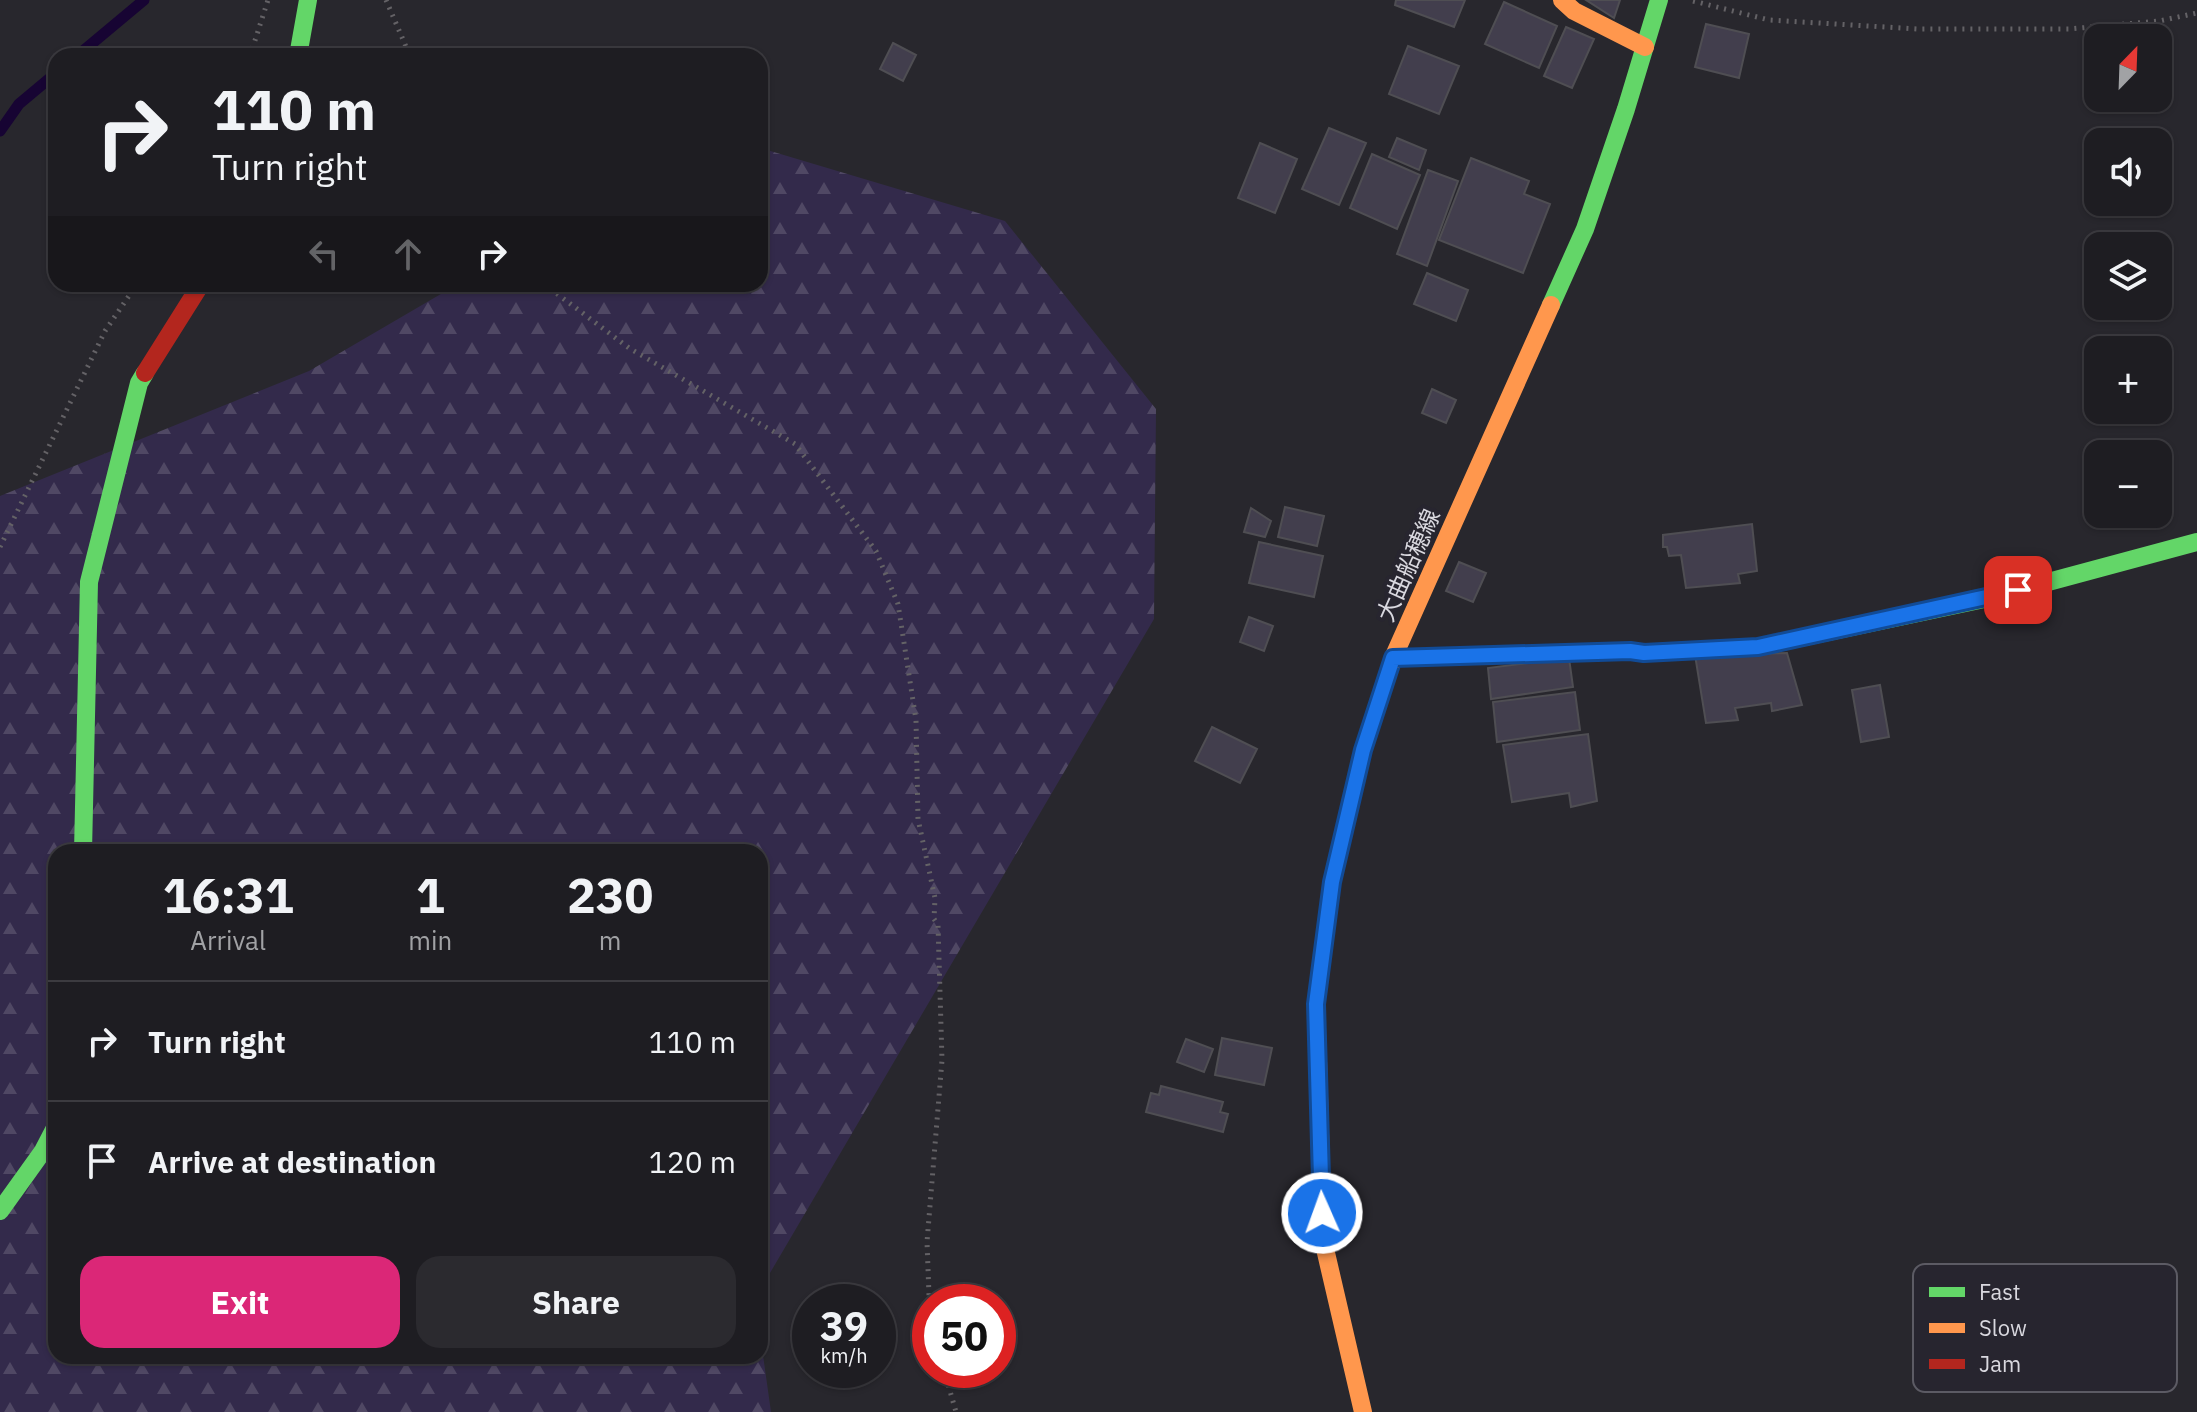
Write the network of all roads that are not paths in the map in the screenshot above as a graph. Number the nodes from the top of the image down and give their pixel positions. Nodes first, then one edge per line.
1 (308, 0) edge
2 (1562, 0) edge
3 (1659, 0) edge
4 (1645, 47) junction
5 (299, 48) edge
6 (196, 292) edge
7 (2197, 542) edge
8 (1393, 658) junction
9 (83, 844) edge
10 (48, 1141) edge
11 (0, 1211) edge
12 (1363, 1412) edge

1 - 5 street
2 - 4 street
3 - 4 street, 大曲船穂線
4 - 8 street, 大曲船穂線
6 - 9 street
7 - 8 street
8 - 12 street, 大曲船穂線
10 - 11 street

